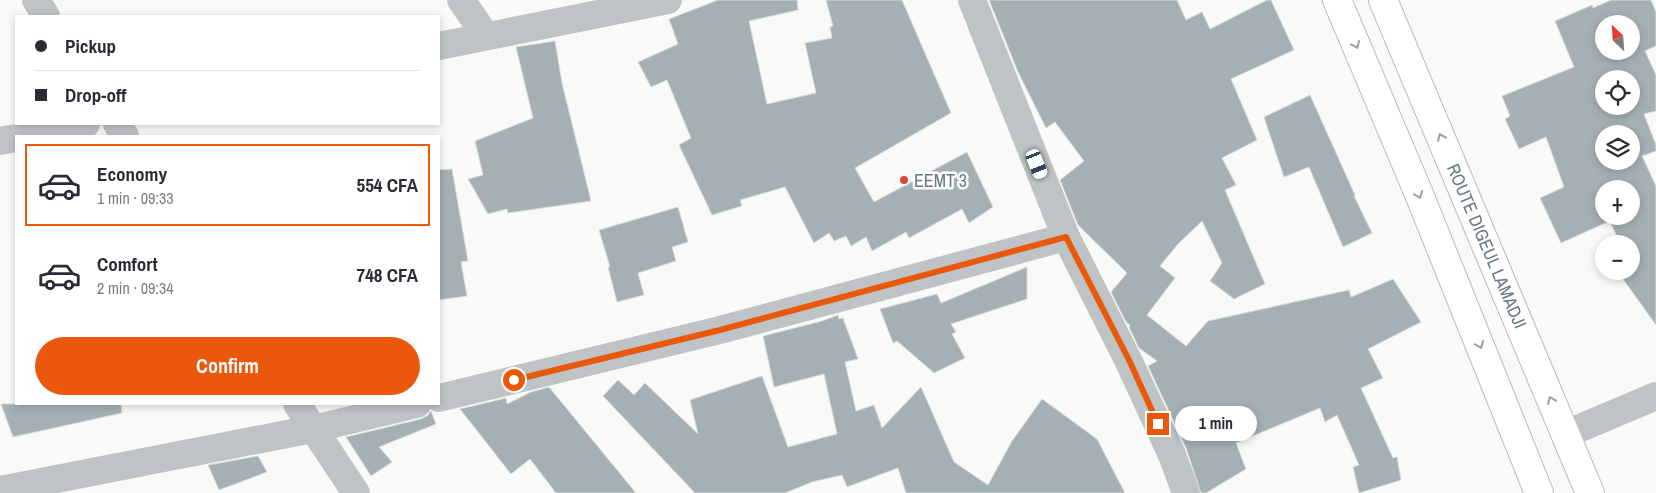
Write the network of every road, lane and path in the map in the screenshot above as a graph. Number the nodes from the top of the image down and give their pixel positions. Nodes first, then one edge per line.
1 (36, 0) edge
2 (461, 0) edge
3 (668, 0) edge
4 (972, 0) edge
5 (1337, 0) edge
6 (1383, 0) edge
7 (45, 15) edge
8 (486, 36) junction
9 (440, 46) edge
10 (81, 125) edge
11 (29, 135) edge
12 (15, 138) edge
13 (0, 141) edge
14 (1066, 237) junction
15 (1656, 396) edge
16 (440, 398) edge
17 (298, 405) edge
18 (413, 405) edge
19 (313, 429) junction
20 (1566, 434) junction
21 (0, 490) edge
22 (356, 493) edge
23 (1186, 493) edge
24 (1539, 493) edge
25 (1590, 493) edge

1 - 7 street
2 - 8 street
3 - 8 street
4 - 14 street
5 -> 24 main road
20 -> 6 main road, ROUTE DIGEUL LAMADJI
8 - 9 street
10 - 11 street
12 - 13 street
14 - 16 street
14 - 23 street
15 - 20 street
17 - 19 street
18 - 19 street
19 - 21 street
19 - 22 street
20 - 25 main road, ROUTE DIGEUL LAMADJI

